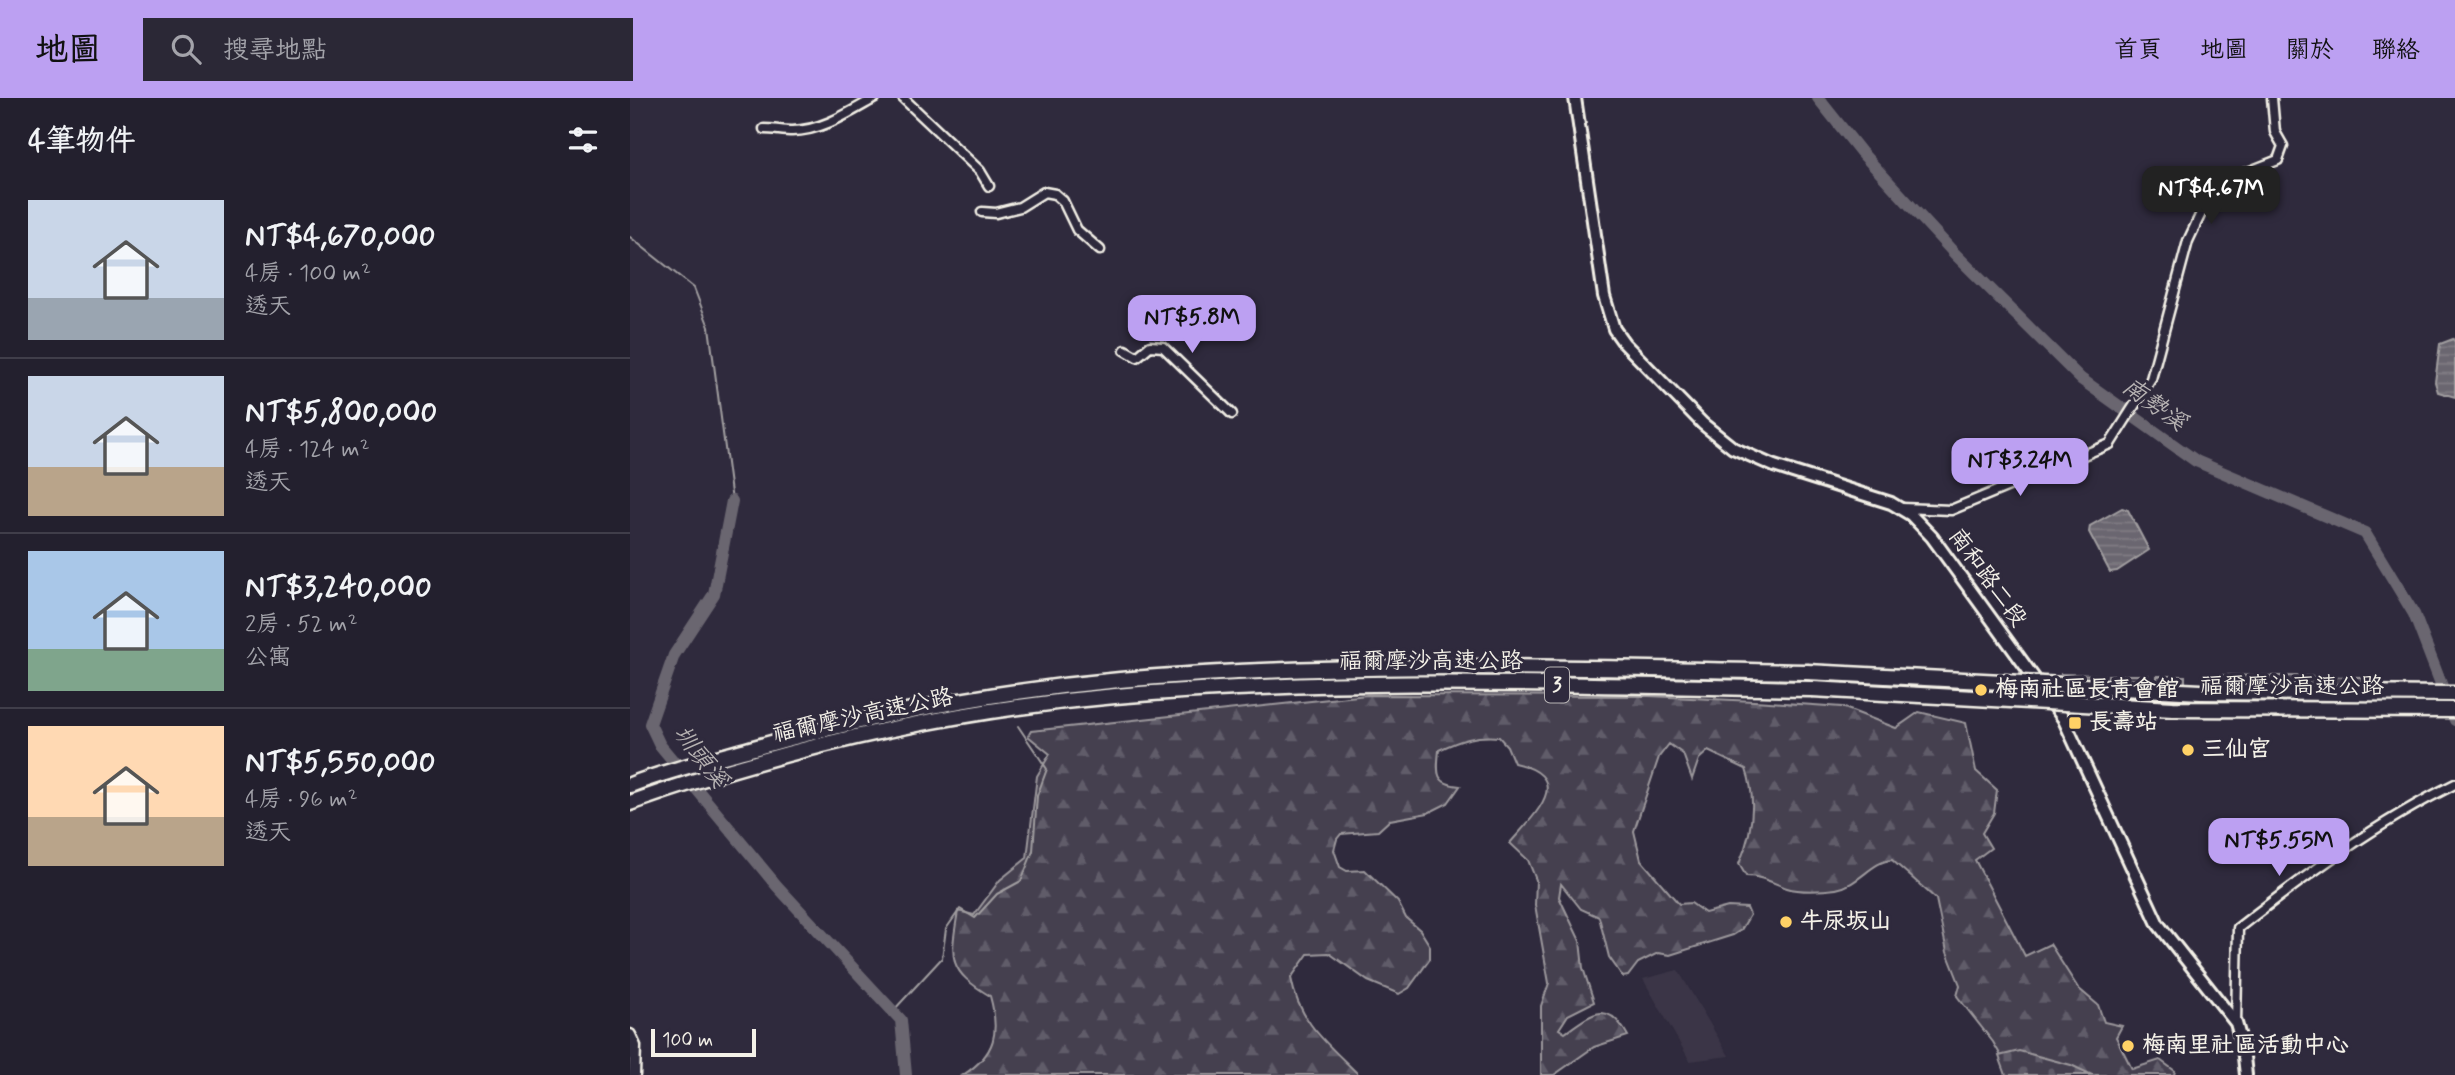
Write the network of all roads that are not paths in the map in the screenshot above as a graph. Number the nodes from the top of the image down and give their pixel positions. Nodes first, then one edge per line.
1 (875, 98) edge
2 (903, 98) edge
3 (1575, 98) edge
4 (2272, 98) edge
5 (764, 129) dead end
6 (989, 186) dead end
7 (982, 212) dead end
8 (1100, 250) dead end
9 (1125, 350) dead end
10 (1232, 414) dead end
11 (1902, 508) junction
12 (2455, 694) edge
13 (2455, 710) edge
14 (2455, 784) edge
15 (630, 785) edge
16 (630, 803) edge
17 (2236, 1023) junction
18 (630, 1035) edge
19 (634, 1075) edge
20 (2246, 1075) edge

1 - 5 street
2 - 6 street
3 - 11 main road, 南和路二段
4 - 11 street
7 - 8 street
9 - 10 street
11 - 17 main road, 南和路二段
12 - 15 highway, 福爾摩沙高速公路 / 3, bridge
13 - 16 highway, 福爾摩沙高速公路 / 3, bridge
14 - 17 street
17 - 20 main road, 南和路二段
18 - 19 street

